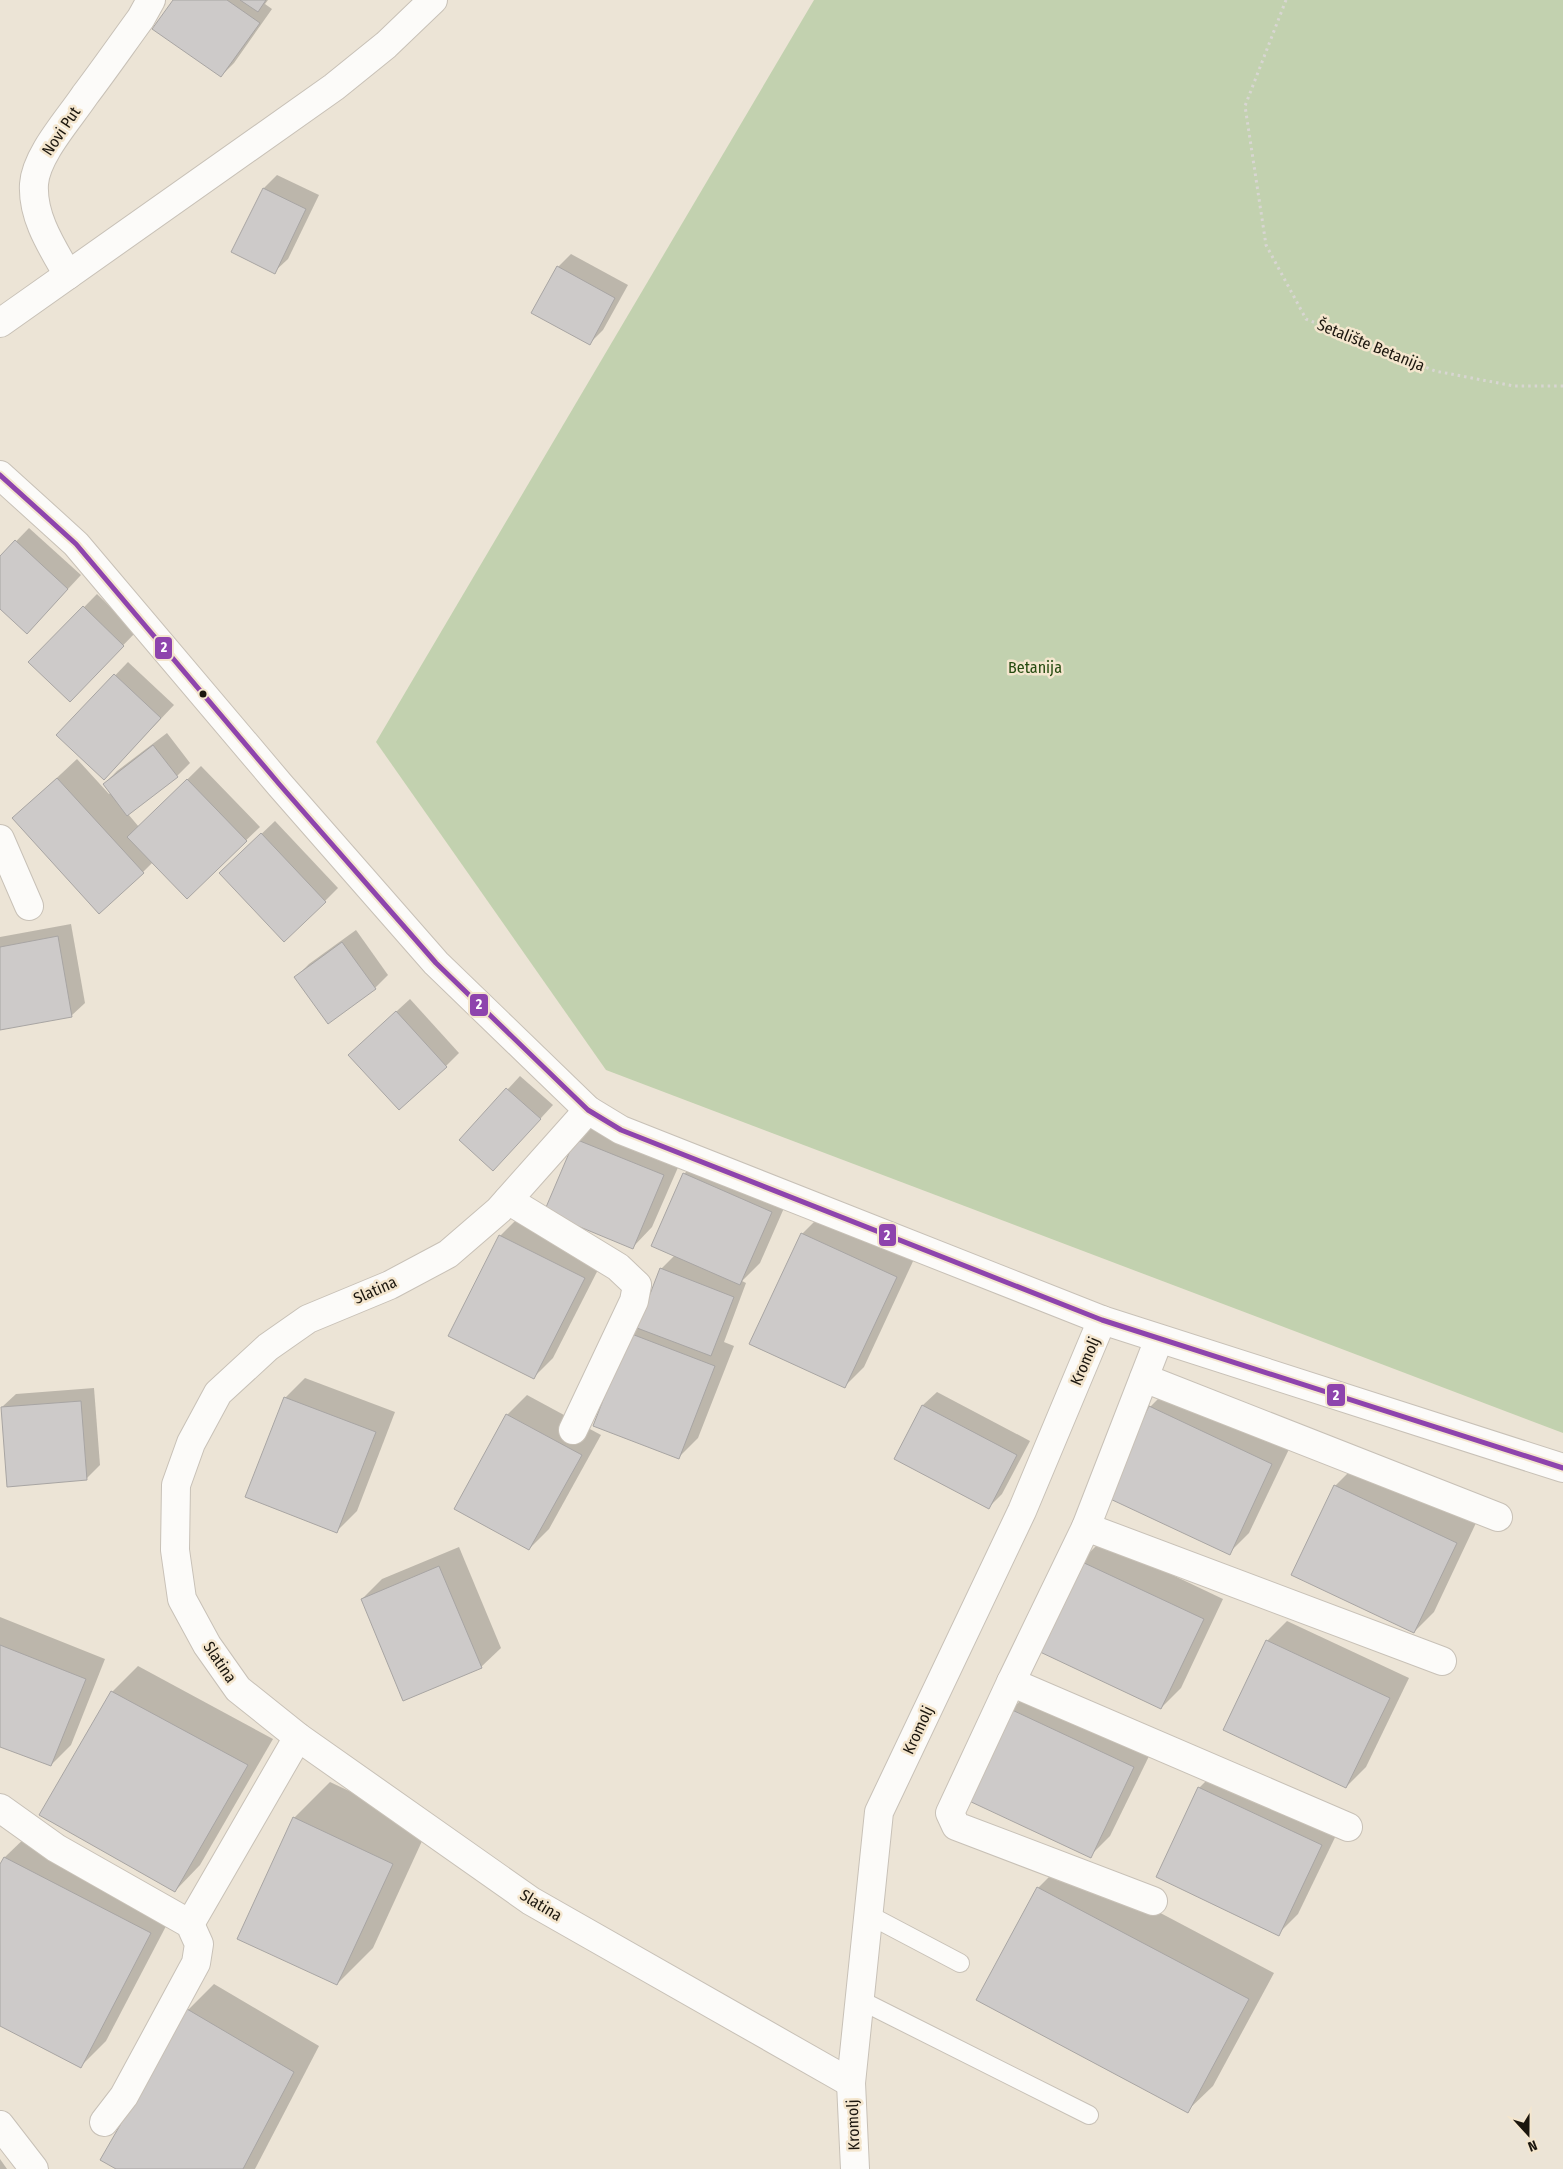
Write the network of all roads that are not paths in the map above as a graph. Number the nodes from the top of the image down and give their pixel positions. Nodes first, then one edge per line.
1 (151, 0) edge
2 (433, 0) edge
3 (68, 275) junction
4 (0, 323) edge
5 (0, 475) edge
6 (0, 839) edge
7 (29, 906) dead end
8 (588, 1110) junction
9 (508, 1200) junction
10 (1102, 1320) junction
11 (1159, 1339) junction
12 (1144, 1378) junction
13 (573, 1430) dead end
14 (1563, 1468) edge
15 (1498, 1517) dead end
16 (1086, 1526) junction
17 (1442, 1661) dead end
18 (1011, 1682) junction
19 (298, 1737) junction
20 (0, 1808) edge
21 (1348, 1828) dead end
22 (1153, 1901) dead end
23 (869, 1915) junction
24 (190, 1924) junction
25 (960, 1963) dead end
26 (860, 2000) junction
27 (851, 2083) junction
28 (1089, 2115) dead end
29 (104, 2122) dead end
30 (0, 2125) edge
31 (34, 2169) edge
32 (855, 2169) edge

1 - 3 street, Novi Put
2 - 3 street
3 - 4 street
5 - 8 street
6 - 7 street
8 - 9 street, Slatina
8 - 10 street
9 - 13 street
9 - 19 street, Slatina
10 - 11 street
10 - 23 street, Kromolj
11 - 12 street
11 - 14 street
12 - 15 street
12 - 16 street
16 - 17 street
16 - 18 street
18 - 21 street
18 - 22 street
19 - 24 street
19 - 27 street, Slatina
20 - 24 street
23 - 25 lane
23 - 26 street, Kromolj
24 - 29 street
26 - 27 street, Kromolj
26 - 28 lane
27 - 32 street, Kromolj
30 - 31 street

